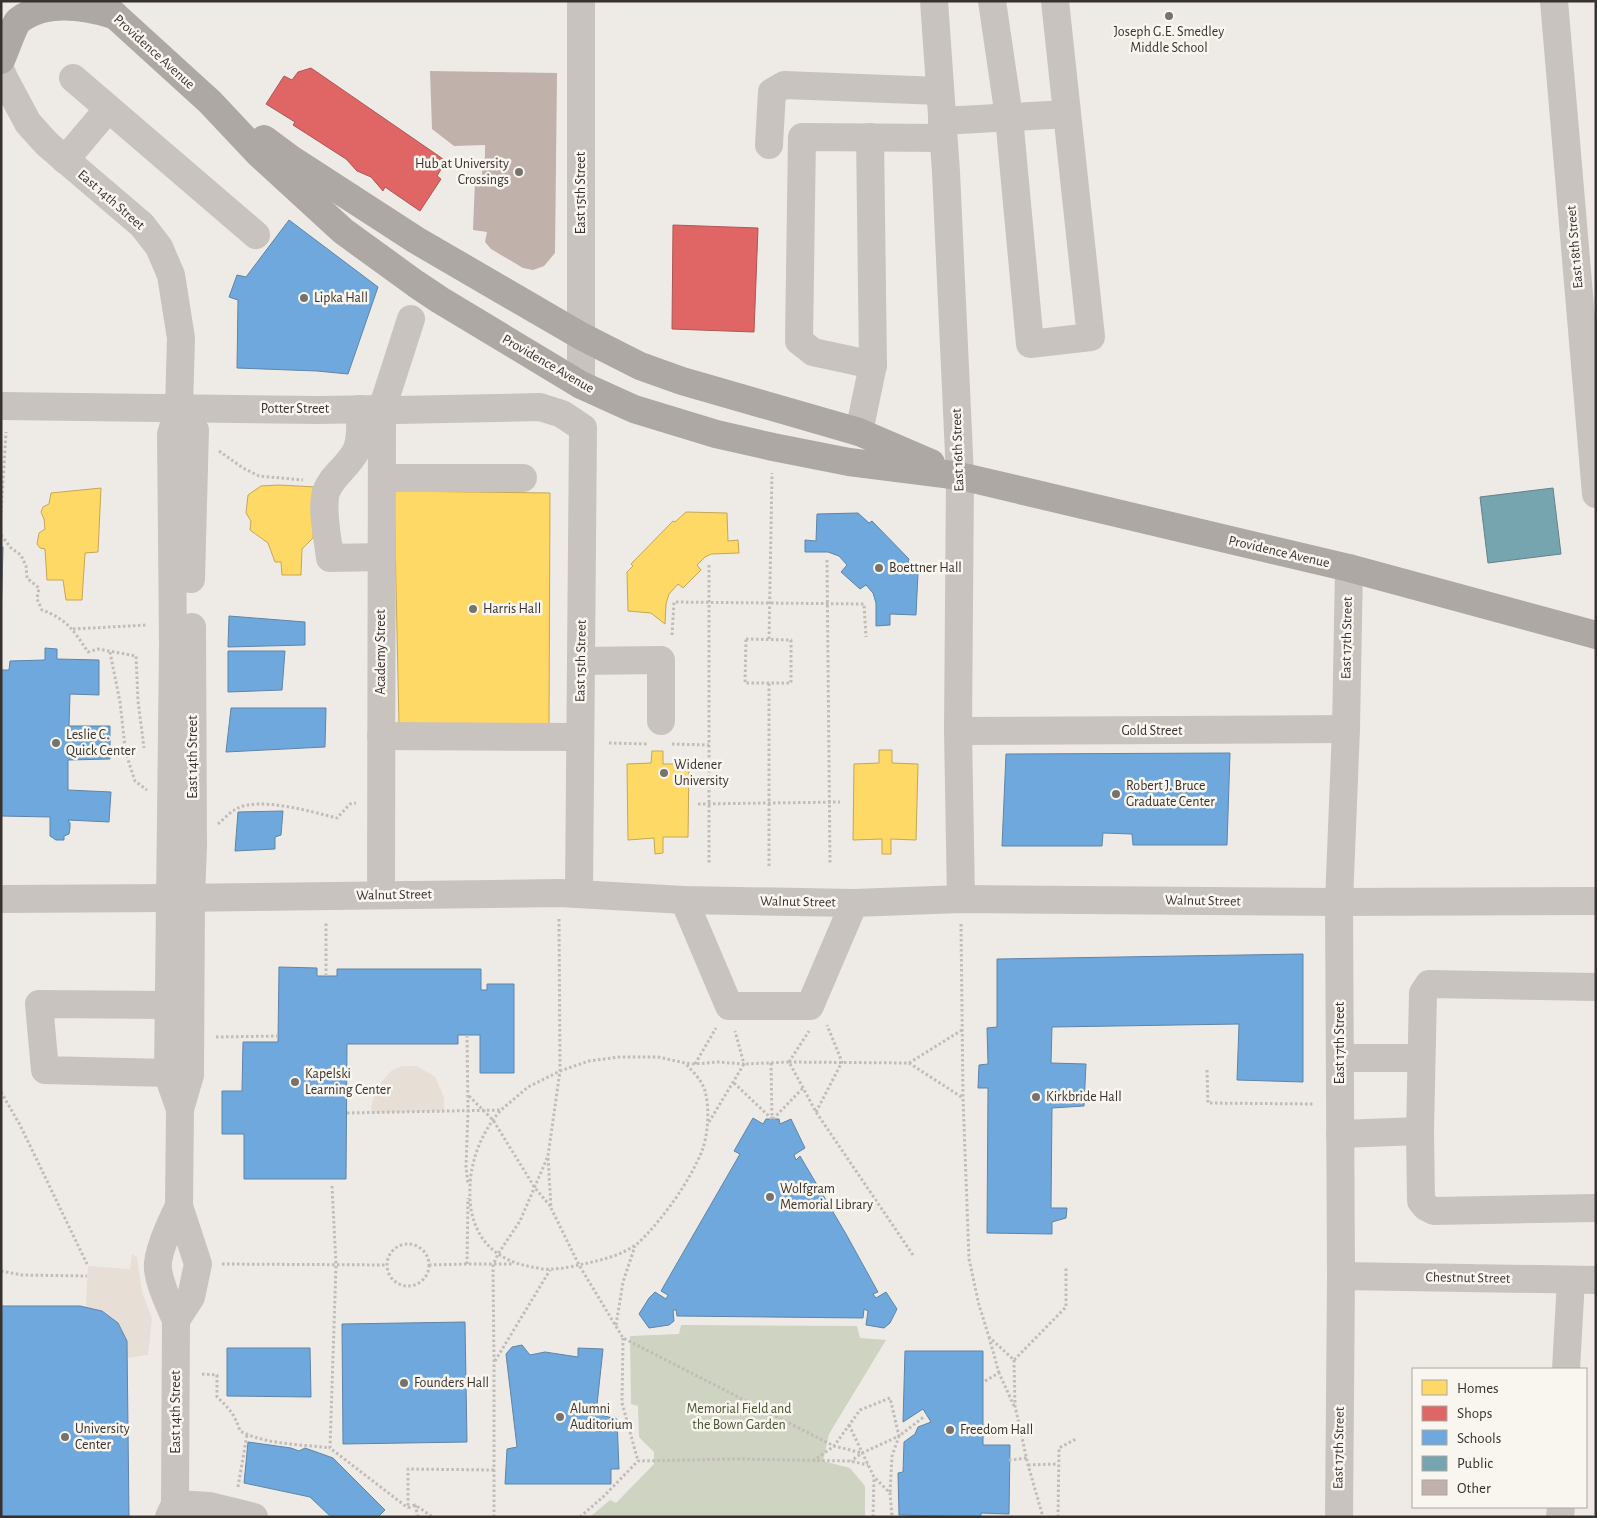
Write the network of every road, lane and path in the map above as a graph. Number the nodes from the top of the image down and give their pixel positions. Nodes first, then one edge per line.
1 (581, 1) edge
2 (934, 1) edge
3 (992, 1) edge
4 (1055, 1) edge
5 (1554, 1) edge
6 (106, 8) edge
7 (1, 60) edge
8 (1, 71) edge
9 (73, 78) dead end
10 (940, 91) junction
11 (210, 102) junction
12 (108, 110) junction
13 (1067, 114) junction
14 (1009, 117) junction
15 (942, 130) junction
16 (870, 138) junction
17 (769, 146) dead end
18 (65, 160) junction
19 (256, 235) dead end
20 (410, 319) dead end
21 (581, 336) junction
22 (1590, 353) edge
23 (874, 365) junction
24 (581, 385) junction
25 (4, 406) edge
26 (179, 408) junction
27 (371, 409) junction
28 (583, 428) joint
29 (195, 430) junction
30 (859, 432) junction
31 (773, 447) junction
32 (960, 476) junction
33 (382, 478) junction
34 (523, 478) dead end
35 (327, 490) junction
36 (1596, 494) edge
37 (1, 513) edge
38 (1, 535) edge
39 (382, 557) junction
40 (827, 560) dead end
41 (709, 565) dead end
42 (1349, 568) junction
43 (709, 603) junction
44 (769, 603) junction
45 (828, 604) junction
46 (72, 629) junction
47 (672, 635) dead end
48 (1596, 635) edge
49 (179, 636) junction
50 (866, 637) dead end
51 (769, 639) junction
52 (110, 652) junction
53 (582, 661) junction
54 (769, 683) junction
55 (661, 722) dead end
56 (1346, 730) junction
57 (958, 731) junction
58 (381, 736) junction
59 (580, 737) junction
60 (145, 756) dead end
61 (148, 783) dead end
62 (381, 798) junction
63 (830, 802) junction
64 (840, 802) dead end
65 (769, 803) junction
66 (698, 804) dead end
67 (710, 804) junction
68 (193, 846) junction
69 (710, 865) dead end
70 (830, 865) dead end
71 (769, 866) dead end
72 (569, 893) junction
73 (381, 895) junction
74 (327, 896) junction
75 (180, 898) junction
76 (1, 899) edge
77 (961, 899) junction
78 (684, 900) junction
79 (1596, 901) edge
80 (1339, 902) junction
81 (854, 903) junction
82 (326, 976) dead end
83 (1596, 987) edge
84 (169, 1005) junction
85 (729, 1006) junction
86 (816, 1010) junction
87 (963, 1029) junction
88 (467, 1035) dead end
89 (278, 1036) dead end
90 (191, 1038) junction
91 (1340, 1058) junction
92 (1421, 1058) junction
93 (789, 1062) junction
94 (842, 1062) junction
95 (685, 1063) junction
96 (770, 1063) junction
97 (909, 1063) junction
98 (695, 1064) junction
99 (744, 1064) junction
100 (560, 1070) junction
101 (1207, 1070) dead end
102 (168, 1073) junction
103 (734, 1083) junction
104 (803, 1088) junction
105 (1, 1092) edge
106 (468, 1096) junction
107 (963, 1098) junction
108 (1340, 1100) junction
109 (180, 1109) junction
110 (482, 1110) junction
111 (501, 1110) junction
112 (468, 1111) junction
113 (816, 1112) junction
114 (347, 1113) dead end
115 (493, 1120) junction
116 (772, 1120) junction
117 (708, 1123) junction
118 (1420, 1131) junction
119 (1340, 1134) junction
120 (548, 1156) junction
121 (332, 1186) dead end
122 (535, 1188) junction
123 (468, 1192) junction
124 (179, 1206) junction
125 (551, 1208) junction
126 (1596, 1208) edge
127 (635, 1246) junction
128 (498, 1254) junction
129 (913, 1255) dead end
130 (198, 1264) junction
131 (467, 1264) junction
132 (493, 1264) junction
133 (515, 1264) junction
134 (336, 1265) junction
135 (429, 1265) junction
136 (579, 1265) junction
137 (88, 1266) dead end
138 (387, 1266) junction
139 (1066, 1267) dead end
140 (550, 1270) junction
141 (1, 1271) edge
142 (87, 1276) dead end
143 (1341, 1276) junction
144 (1583, 1280) edge
145 (176, 1320) junction
146 (616, 1325) junction
147 (989, 1337) junction
148 (623, 1338) junction
149 (1014, 1360) junction
150 (494, 1363) junction
151 (1566, 1368) edge
152 (176, 1373) junction
153 (999, 1373) junction
154 (985, 1381) dead end
155 (1014, 1406) junction
156 (924, 1416) dead end
157 (849, 1425) junction
158 (247, 1434) junction
159 (899, 1436) junction
160 (1076, 1439) dead end
161 (834, 1446) junction
162 (330, 1448) junction
163 (862, 1453) junction
164 (1027, 1458) junction
165 (1010, 1460) dead end
166 (638, 1461) junction
167 (813, 1461) junction
168 (850, 1461) junction
169 (1058, 1464) junction
170 (868, 1465) junction
171 (1028, 1465) junction
172 (494, 1470) junction
173 (874, 1477) junction
174 (890, 1493) junction
175 (236, 1495) dead end
176 (415, 1505) junction
177 (408, 1508) junction
178 (177, 1513) edge
179 (254, 1517) edge
180 (418, 1517) edge
181 (433, 1517) edge
182 (494, 1517) edge
183 (580, 1517) edge
184 (873, 1517) edge
185 (892, 1517) edge
186 (1043, 1517) edge
187 (1058, 1517) edge
188 (1339, 1517) edge

1 - 21 street, East 15th Street
2 - 10 street, East 16th Street
3 - 14 street
4 - 13 street
5 - 22 street, East 18th Street
6 - 7 main road
6 - 11 main road, Providence Avenue
8 - 18 street, East 14th Street
9 - 12 street
10 - 15 street, East 16th Street
10 - 17 street
11 - 21 main road, Providence Avenue
11 - 24 main road, Providence Avenue
12 - 18 street
12 - 19 street
13 - 14 street
13 - 14 street
14 - 15 street
15 - 16 street
15 - 32 street, East 16th Street
16 - 23 street
16 - 23 street
18 - 26 street, East 14th Street
20 - 27 street
21 - 24 street, East 15th Street
21 - 30 main road, Providence Avenue
22 - 36 street, East 18th Street
23 - 30 street
24 - 31 main road, Providence Avenue
25 - 26 street, Potter Street
25 - 37 path
26 - 27 street, Potter Street
26 - 29 street
26 - 49 street, East 14th Street
27 - 28 street, Potter Street
27 - 33 street, Academy Street
27 - 35 street
28 - 53 street, East 15th Street
29 - 35 path
29 - 49 street, East 14th Street
30 - 32 main road, Providence Avenue
31 - 32 main road, Providence Avenue
31 - 44 path
32 - 42 main road, Providence Avenue
32 - 57 street, East 16th Street
33 - 34 street
33 - 39 street, Academy Street
35 - 39 street
38 - 46 path
39 - 58 street, Academy Street
40 - 45 path
41 - 43 path
42 - 48 main road, Providence Avenue
42 - 56 street, East 17th Street
43 - 44 path
43 - 47 path
43 - 67 path
44 - 45 path
44 - 51 path
45 - 50 path
45 - 63 path
46 - 49 path
46 - 52 path
49 - 68 street, East 14th Street
49 - 75 street, East 14th Street
51 - 54 path
51 - 54 path
52 - 60 path
52 - 61 path
53 - 55 street
53 - 59 street, East 15th Street
54 - 65 path
56 - 57 street, Gold Street
56 - 80 street, East 17th Street
57 - 77 street, East 16th Street
58 - 59 street
58 - 62 street, Academy Street
59 - 72 street, East 15th Street
62 - 68 path
62 - 73 street, Academy Street
63 - 64 path
63 - 65 path
63 - 70 path
65 - 67 path
65 - 71 path
66 - 67 path
67 - 69 path
68 - 75 street, East 14th Street
72 - 73 street, Walnut Street
72 - 78 street, Walnut Street
72 - 100 path
73 - 74 street, Walnut Street
74 - 75 street, Walnut Street
74 - 82 path
75 - 76 street, Walnut Street
75 - 84 street, East 14th Street
75 - 90 street, East 14th Street
77 - 80 street, Walnut Street
77 - 81 street, Walnut Street
77 - 87 path
78 - 81 street, Walnut Street
78 - 85 street
79 - 80 street, Walnut Street
80 - 91 street, East 17th Street
81 - 86 street
83 - 92 street
84 - 102 street, East 14th Street
84 - 102 street
85 - 86 street
85 - 98 path
85 - 99 path
86 - 93 path
86 - 94 path
87 - 97 path
87 - 107 path
88 - 106 path
89 - 90 path
90 - 109 street, East 14th Street
91 - 92 street
91 - 108 street, East 17th Street
92 - 118 street
93 - 94 path
93 - 96 path
93 - 104 path
94 - 97 path
94 - 113 path
95 - 98 path
95 - 100 path
95 - 117 path
96 - 99 path
96 - 116 path
97 - 107 path
98 - 99 path
99 - 103 path
100 - 111 path
100 - 120 path
101 - 108 path
102 - 109 street, East 14th Street
103 - 116 path
103 - 117 path
104 - 113 path
104 - 116 path
105 - 137 path
106 - 110 path
106 - 112 path
107 - 147 path
108 - 119 street, East 17th Street
109 - 124 street, East 14th Street
110 - 111 path
110 - 112 path
110 - 115 path
111 - 115 path
112 - 114 path
112 - 123 path
113 - 129 path
115 - 122 path
115 - 123 path
117 - 127 path
118 - 119 street
118 - 126 street
119 - 143 street, East 17th Street
120 - 122 path
120 - 125 path
121 - 134 path
122 - 125 path
122 - 128 path
123 - 128 path
123 - 131 path
124 - 130 street, East 14th Street
124 - 145 street, East 14th Street
125 - 136 path
127 - 136 path
127 - 146 path
128 - 132 path
128 - 133 path
130 - 134 path
130 - 145 street
131 - 132 path
131 - 135 path
132 - 133 path
132 - 150 path
133 - 140 path
134 - 138 path
134 - 162 path
135 - 138 path
135 - 138 path
136 - 140 path
136 - 146 path
139 - 149 path
140 - 150 path
141 - 142 path
143 - 144 street, Chestnut Street
143 - 188 street, East 17th Street
144 - 151 street
145 - 152 street, East 14th Street
146 - 148 path
147 - 149 path
147 - 153 path
148 - 161 path
148 - 166 path
149 - 155 path
150 - 172 path
152 - 158 path
152 - 178 street, East 14th Street
153 - 154 path
153 - 155 path
155 - 164 path
156 - 159 path
157 - 159 path
157 - 161 path
157 - 163 path
158 - 162 path
158 - 175 path
159 - 163 path
159 - 174 path
160 - 169 path
161 - 163 path
161 - 167 path
162 - 177 path
163 - 168 path
163 - 170 path
164 - 165 path
164 - 171 path
166 - 167 path
166 - 183 path
167 - 168 path
168 - 170 path
169 - 171 path
169 - 187 path
170 - 173 path
171 - 186 path
172 - 177 path
172 - 182 path
173 - 174 path
173 - 184 path
174 - 185 path
176 - 177 path
176 - 180 path
176 - 181 path
178 - 179 street

